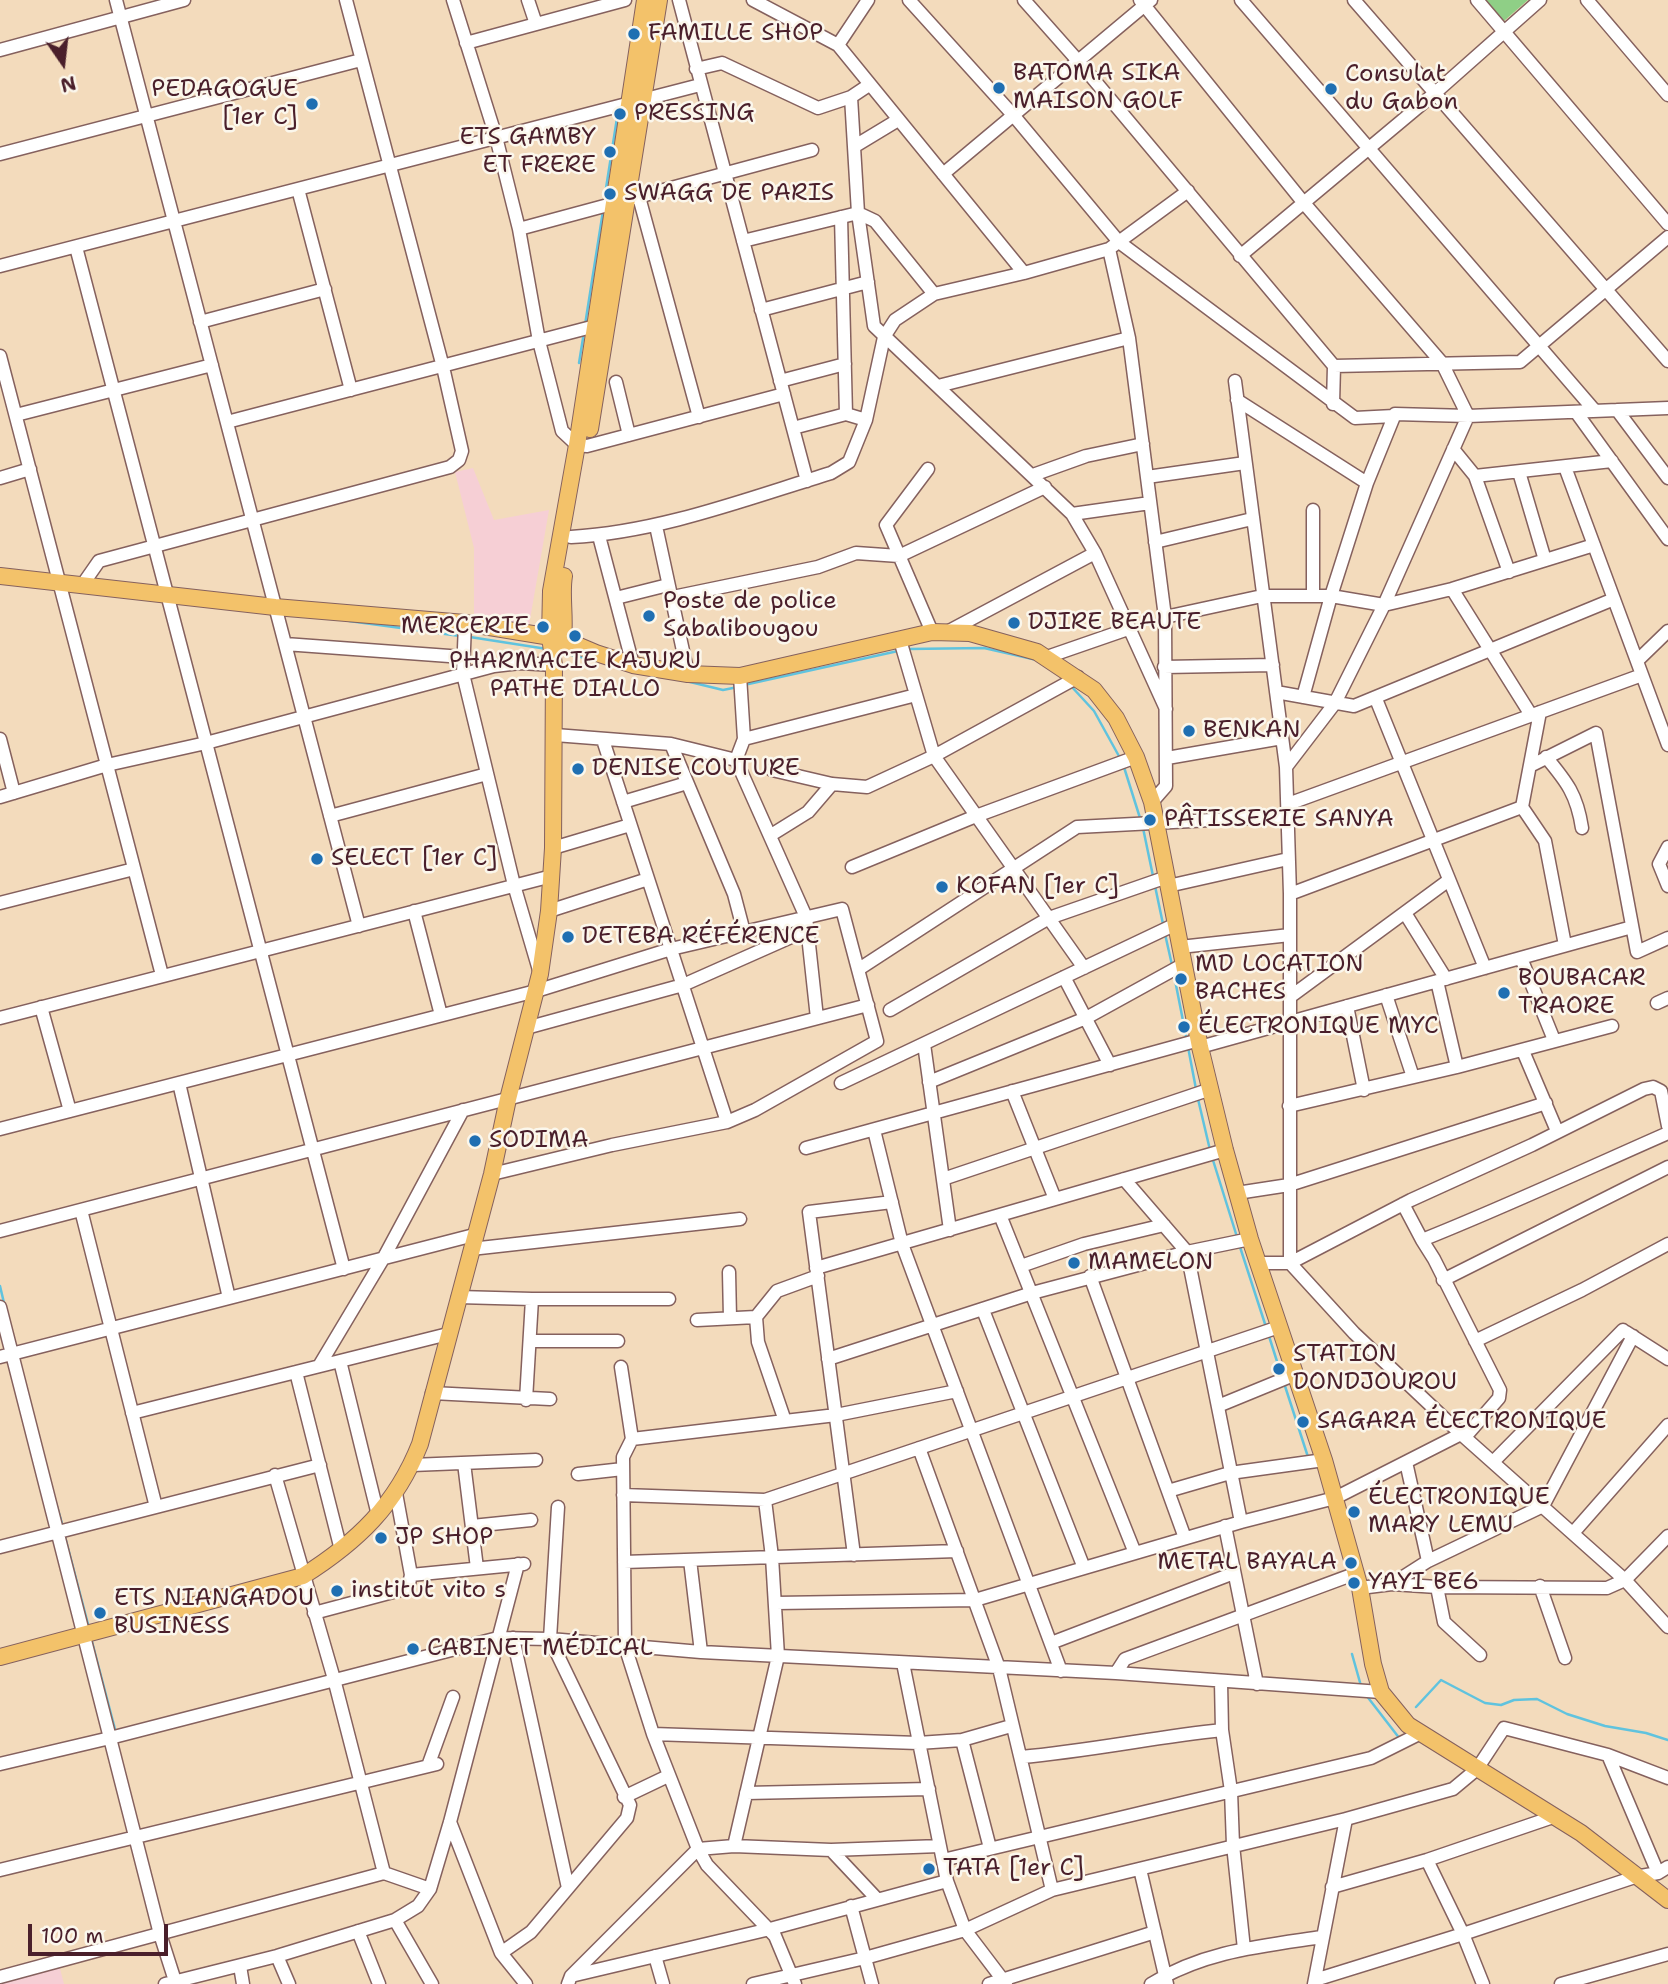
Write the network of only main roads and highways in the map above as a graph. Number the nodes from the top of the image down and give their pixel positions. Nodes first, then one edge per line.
1 (645, 0) edge
2 (660, 0) edge
3 (636, 100) junction
4 (582, 445) junction
5 (0, 576) edge
6 (557, 638) junction
7 (0, 1657) edge
8 (1668, 1900) edge

1 - 3 main road
2 - 3 main road
3 - 4 main road
4 - 6 main road
4 - 6 main road
5 - 6 main road
6 - 7 main road
6 - 8 main road

